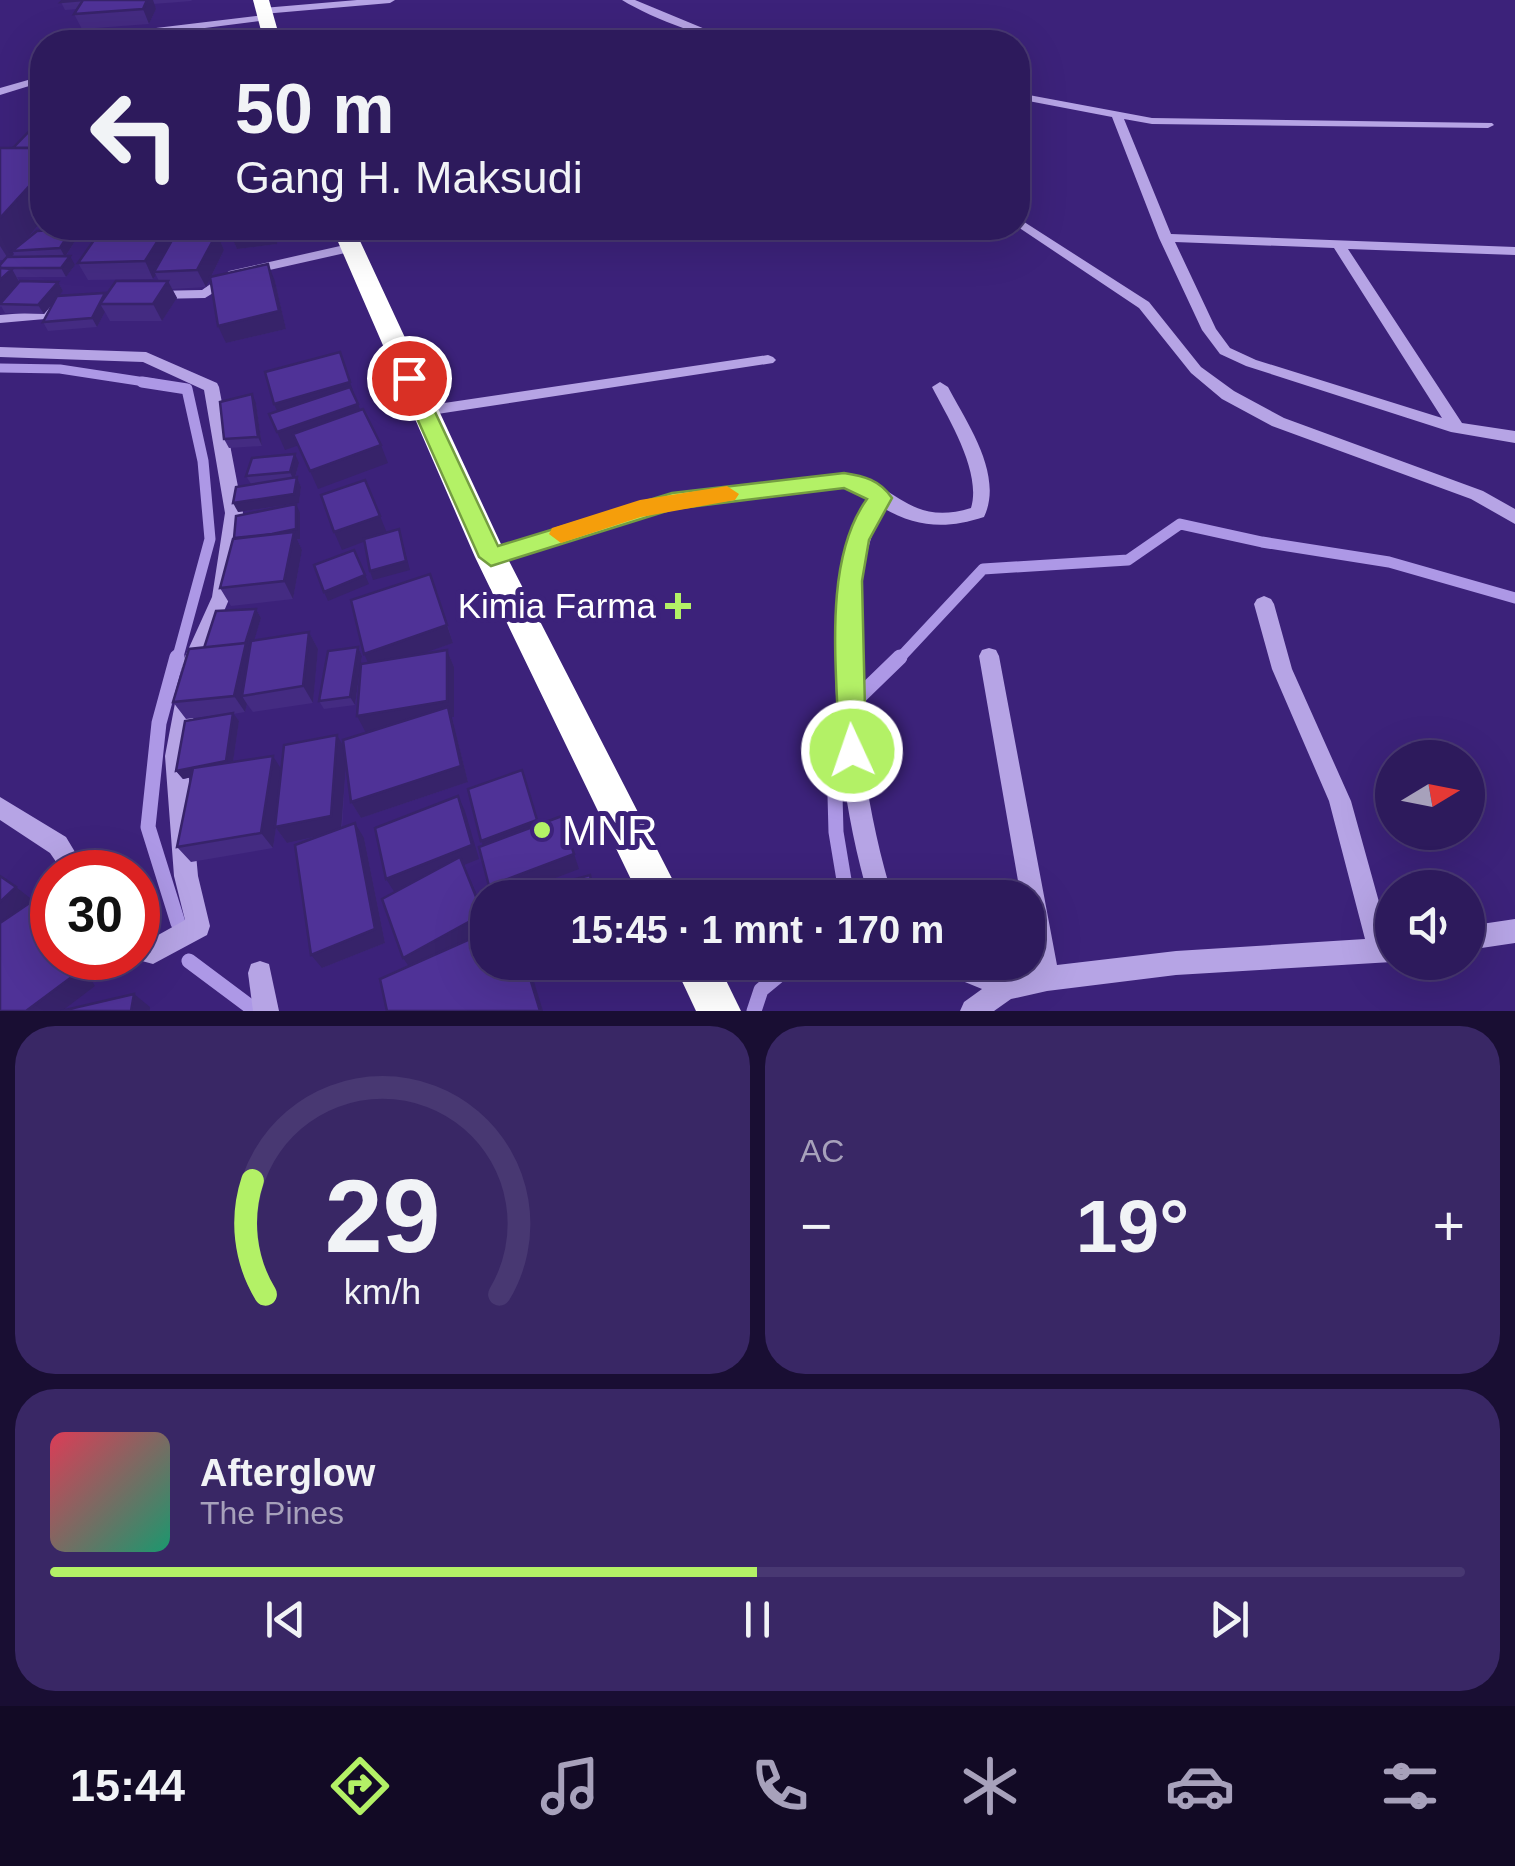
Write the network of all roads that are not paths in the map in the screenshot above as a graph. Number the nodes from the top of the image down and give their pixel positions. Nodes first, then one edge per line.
1 (390, 0) edge
2 (627, 0) edge
3 (313, 4) edge
4 (263, 10) edge
5 (167, 30) edge
6 (700, 30) edge
7 (30, 79) edge
8 (30, 82) edge
9 (21, 85) junction
10 (0, 92) edge
11 (1030, 98) edge
12 (1117, 116) junction
13 (1488, 125) dead end
14 (1030, 230) edge
15 (1166, 238) junction
16 (340, 240) edge
17 (347, 240) edge
18 (1339, 245) junction
19 (1509, 250) edge
20 (1515, 265) edge
21 (133, 295) edge
22 (79, 296) edge
23 (0, 319) edge
24 (0, 352) edge
25 (768, 360) dead end
26 (940, 387) dead end
27 (424, 411) junction
28 (1457, 428) junction
29 (1515, 437) edge
30 (880, 498) junction
31 (1515, 516) edge
32 (491, 557) junction
33 (1264, 604) dead end
34 (990, 656) dead end
35 (0, 808) edge
36 (61, 850) edge
37 (653, 880) edge
38 (874, 880) edge
39 (1375, 913) edge
40 (1515, 930) edge
41 (1485, 935) edge
42 (160, 948) edge
43 (1375, 952) edge
44 (260, 974) dead end
45 (703, 980) edge
46 (989, 980) edge
47 (1048, 980) junction
48 (1006, 987) junction
49 (266, 1011) edge
50 (718, 1011) edge
51 (974, 1011) edge

1 - 3 street
2 - 6 street
3 - 4 street
4 - 5 street
7 - 9 street
8 - 9 street
9 - 10 street
11 - 12 street
12 - 13 street
12 - 15 street
14 - 31 street
15 - 18 street
15 - 28 street
16 - 21 street
17 - 27 highway
18 - 19 street
18 - 28 street
19 - 20 street
22 - 23 street
24 - 42 street
25 - 27 street
26 - 30 street
27 - 32 highway
28 - 29 street
30 - 32 street
30 - 38 street
32 - 37 highway
33 - 39 street
34 - 47 street
35 - 36 street
40 - 41 street
43 - 47 street
44 - 49 street
45 - 50 highway
46 - 48 street
47 - 48 street
48 - 51 street

